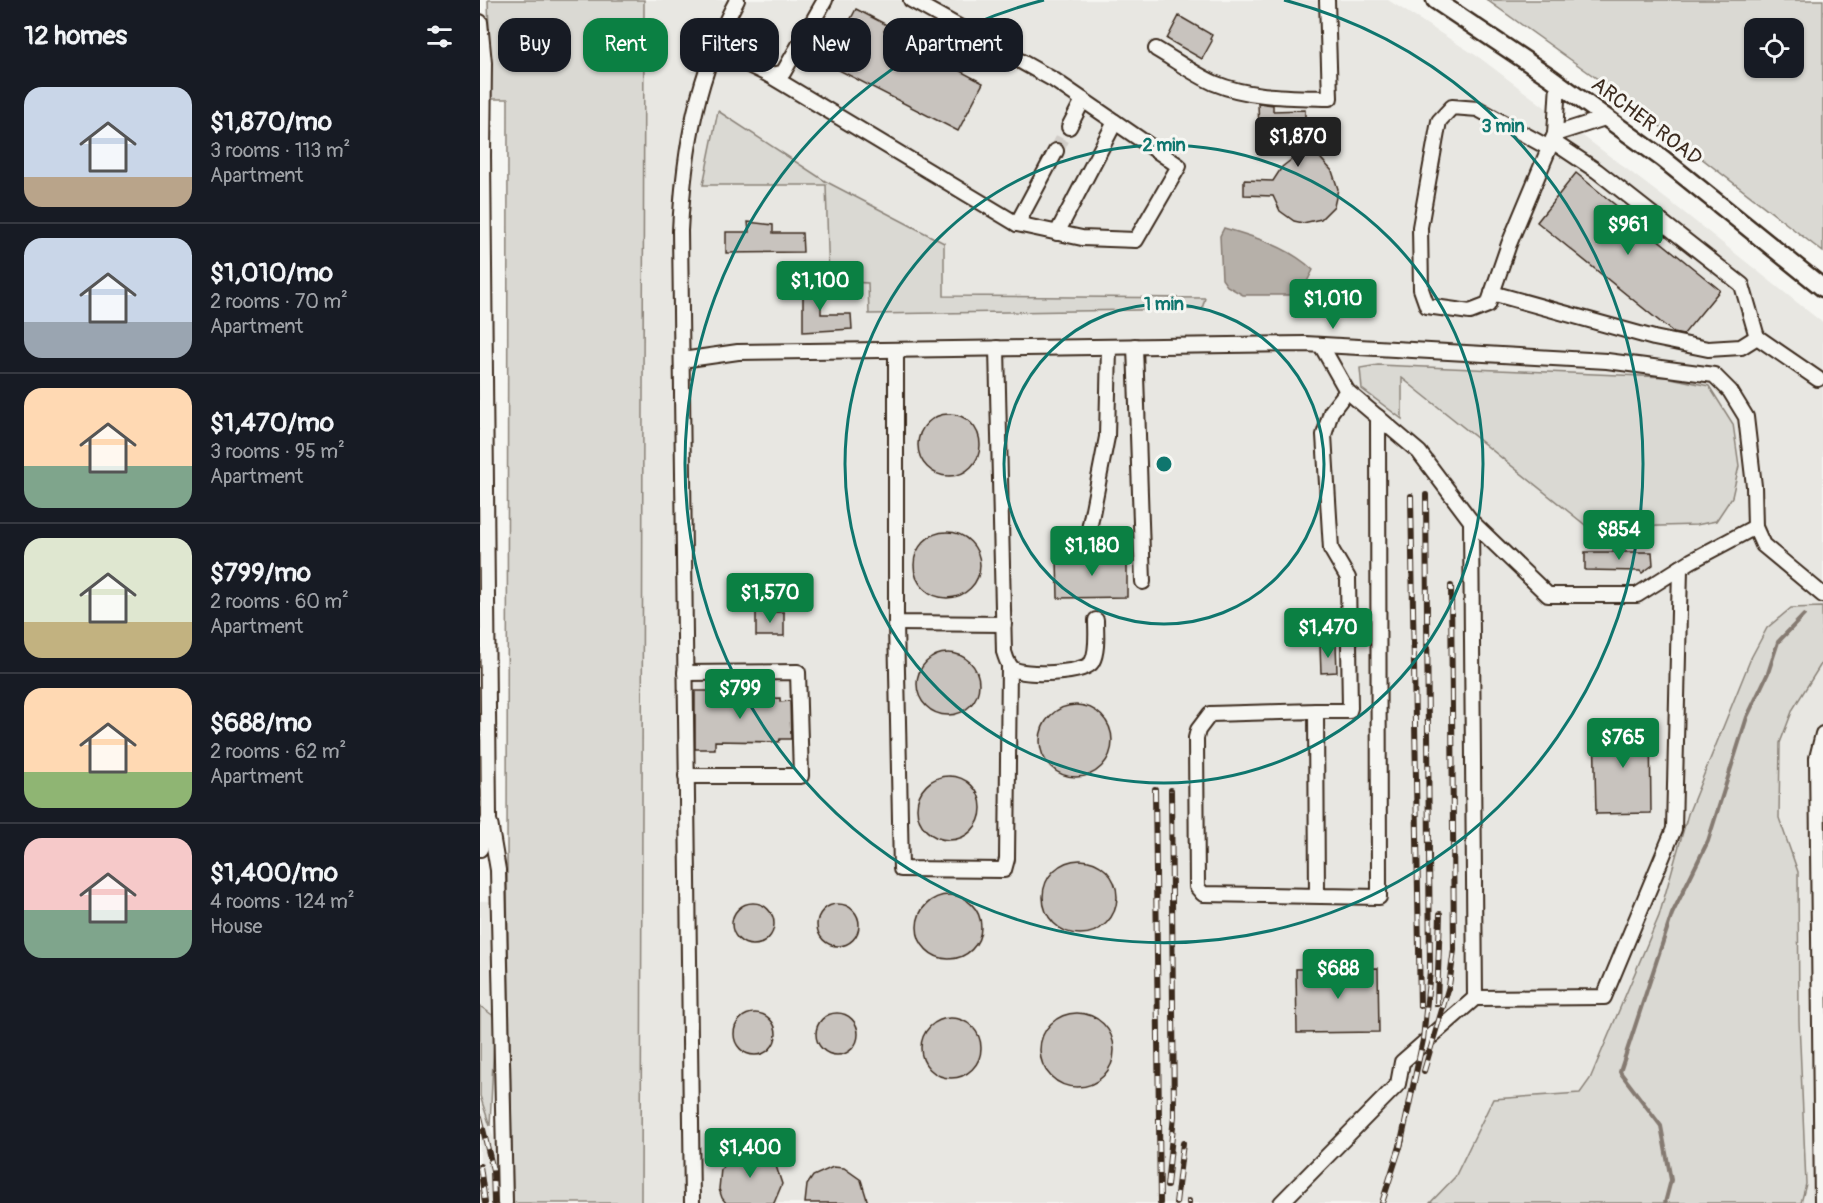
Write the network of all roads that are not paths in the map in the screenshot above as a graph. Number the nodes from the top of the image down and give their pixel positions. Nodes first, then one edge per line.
1 (737, 0) edge
2 (825, 0) edge
3 (911, 0) edge
4 (1327, 0) edge
5 (1435, 0) edge
6 (728, 18) edge
7 (480, 22) edge
8 (1156, 49) dead end
9 (706, 72) edge
10 (763, 72) edge
11 (769, 75) junction
12 (1558, 83) junction
13 (1083, 100) junction
14 (1605, 118) junction
15 (1115, 122) junction
16 (1069, 127) tunnel mouth
17 (1552, 141) junction
18 (1056, 151) tunnel mouth
19 (481, 154) edge
20 (482, 189) edge
21 (1017, 224) junction
22 (1057, 232) junction
23 (1823, 288) edge
24 (1492, 293) junction
25 (1757, 337) junction
26 (1321, 345) junction
27 (1135, 346) junction
28 (1108, 347) junction
29 (998, 348) junction
30 (896, 350) junction
31 (682, 360) junction
32 (1818, 379) dead end
33 (1347, 391) junction
34 (1378, 417) junction
35 (1471, 521) junction
36 (1755, 527) junction
37 (1086, 545) dead end
38 (1680, 568) junction
39 (1143, 582) dead end
40 (1823, 595) edge
41 (1096, 620) dead end
42 (896, 623) junction
43 (1004, 624) junction
44 (1009, 664) junction
45 (685, 674) junction
46 (1316, 711) junction
47 (1823, 734) edge
48 (686, 776) junction
49 (489, 818) junction
50 (1820, 823) edge
51 (480, 849) edge
52 (1317, 896) junction
53 (1475, 998) junction
54 (1822, 1013) edge
55 (505, 1203) edge
56 (692, 1203) edge
57 (1281, 1203) edge
58 (1822, 1203) edge

1 - 6 street
2 - 11 street
3 - 13 street
4 - 8 street
5 - 12 main road, ARCHER ROAD
7 - 19 street
9 - 31 street
10 - 11 street
11 - 21 street
12 - 14 main road, ARCHER ROAD
12 - 17 street
13 - 15 street
13 - 16 street
14 - 17 street
14 - 23 main road, ARCHER ROAD
15 - 22 street
15 - 22 street
17 - 24 street
17 - 24 street
17 - 25 street
18 - 21 street
19 - 20 street
20 - 49 street
21 - 22 street
24 - 25 street
25 - 32 street
26 - 27 street
26 - 33 street
26 - 36 street
27 - 28 street
27 - 39 street
28 - 29 street
28 - 37 street
29 - 30 street
29 - 43 street
30 - 31 street
30 - 42 street
31 - 45 street
33 - 34 street
33 - 46 street
34 - 35 street
34 - 52 street
35 - 38 street
35 - 53 street
36 - 38 street
36 - 40 street
38 - 53 street
41 - 44 street
42 - 43 street
42 - 44 street
43 - 44 street
45 - 48 street
45 - 48 street
46 - 52 street
46 - 52 street
47 - 50 street
48 - 56 street
49 - 51 street
49 - 55 street
50 - 54 street
53 - 57 street
54 - 58 street

